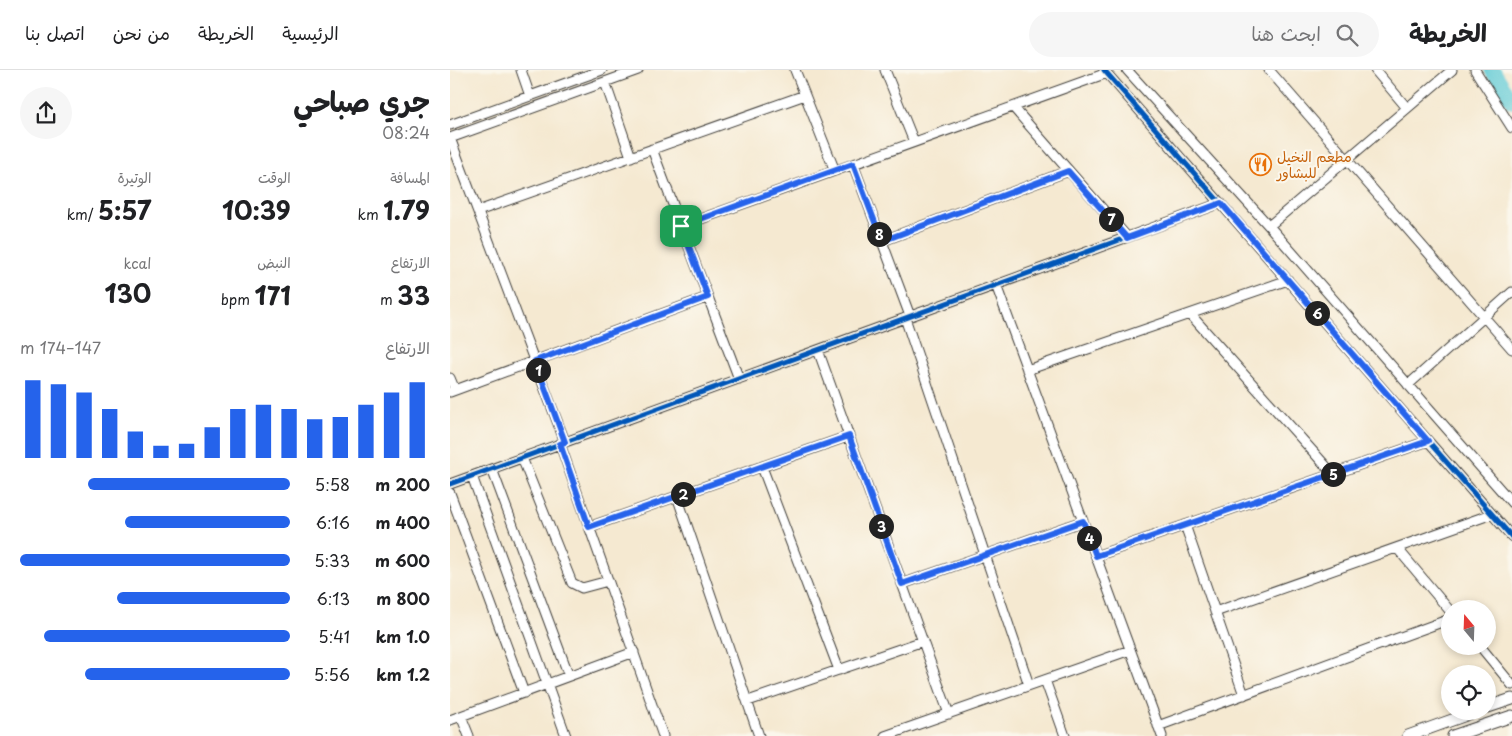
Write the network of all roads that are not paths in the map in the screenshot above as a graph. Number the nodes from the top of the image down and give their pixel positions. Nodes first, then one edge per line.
1 (521, 70) edge
2 (602, 70) edge
3 (638, 70) edge
4 (795, 70) edge
5 (885, 70) edge
6 (1127, 70) edge
7 (1269, 70) edge
8 (1375, 70) edge
9 (1452, 70) edge
10 (1475, 70) edge
11 (1106, 72) edge
12 (605, 82) junction
13 (805, 95) junction
14 (530, 96) junction
15 (1013, 107) junction
16 (1407, 108) junction
17 (450, 125) edge
18 (1512, 128) edge
19 (450, 138) edge
20 (914, 142) junction
21 (652, 149) junction
22 (631, 157) junction
23 (1347, 160) junction
24 (853, 164) junction
25 (835, 171) junction
26 (1068, 171) junction
27 (1221, 203) junction
28 (478, 211) junction
29 (681, 226) junction
30 (1269, 226) junction
31 (1127, 238) junction
32 (882, 241) junction
33 (1288, 280) junction
34 (996, 285) junction
35 (1512, 292) edge
36 (708, 297) junction
37 (1190, 314) junction
38 (908, 317) junction
39 (1484, 318) junction
40 (1512, 349) edge
41 (818, 350) junction
42 (535, 361) junction
43 (1027, 370) junction
44 (450, 378) edge
45 (739, 379) junction
46 (1408, 385) junction
47 (452, 391) edge
48 (849, 436) junction
49 (1428, 441) junction
50 (562, 443) junction
51 (522, 458) junction
52 (762, 467) junction
53 (492, 469) junction
54 (1333, 474) junction
55 (472, 476) junction
56 (450, 484) edge
57 (450, 492) edge
58 (677, 496) junction
59 (1512, 503) edge
60 (1492, 514) junction
61 (1083, 521) junction
62 (1185, 525) junction
63 (589, 527) junction
64 (1512, 537) edge
65 (1397, 548) junction
66 (985, 555) junction
67 (1096, 556) junction
68 (608, 581) junction
69 (902, 584) junction
70 (1441, 600) edge
71 (1215, 612) junction
72 (1441, 622) edge
73 (923, 641) junction
74 (1130, 650) junction
75 (634, 652) junction
76 (1487, 655) edge
77 (839, 670) junction
78 (569, 676) junction
79 (1045, 680) junction
80 (548, 684) junction
81 (1512, 685) edge
82 (1030, 686) junction
83 (524, 693) junction
84 (1244, 695) junction
85 (1512, 698) edge
86 (748, 702) junction
87 (1496, 704) edge
88 (949, 714) junction
89 (462, 716) junction
90 (1512, 716) edge
91 (450, 720) edge
92 (1452, 720) edge
93 (1158, 726) junction
94 (469, 736) edge
95 (566, 736) edge
96 (664, 736) edge
97 (760, 736) edge
98 (885, 736) edge
99 (1065, 736) edge
100 (1162, 736) edge
101 (1408, 736) edge
102 (1454, 736) edge

1 - 14 street
2 - 14 street
3 - 12 street
4 - 13 street
5 - 20 street
6 - 30 street
7 - 23 street
8 - 16 street
9 - 16 street
10 - 18 street
11 - 15 street
11 - 27 street
12 - 19 street
12 - 22 street
13 - 21 street
13 - 25 street
14 - 17 street
15 - 20 street
15 - 26 street
16 - 23 street
19 - 28 street
20 - 24 street
21 - 22 street
21 - 29 street
22 - 28 street
23 - 30 street
23 - 39 street
24 - 25 street
24 - 32 street
25 - 29 street
26 - 31 street
26 - 32 street
27 - 31 street
27 - 33 street
28 - 42 street
29 - 36 street
30 - 46 street
31 - 34 street
32 - 38 street
33 - 37 street
33 - 49 street
34 - 38 street
34 - 43 street
35 - 39 street
36 - 42 street
36 - 45 street
37 - 43 street
37 - 54 street
38 - 41 street
38 - 66 street
39 - 40 street
39 - 46 street
41 - 45 street
41 - 48 street
42 - 47 street
42 - 50 street
43 - 61 street
44 - 47 street
45 - 50 street
46 - 59 street
48 - 52 street
48 - 69 street
49 - 54 street
49 - 60 street
50 - 51 street
50 - 63 street
51 - 53 street
51 - 68 street
52 - 58 street
52 - 77 street
53 - 55 street
53 - 78 street
54 - 62 street
55 - 56 street
55 - 80 street
57 - 83 street
58 - 63 street
58 - 86 street
60 - 64 street
60 - 65 street
61 - 66 street
61 - 67 street
62 - 67 street
62 - 71 street
63 - 68 street
65 - 70 street
65 - 71 street
66 - 69 street
66 - 82 street
67 - 74 street
68 - 75 street
69 - 73 street
71 - 84 street
72 - 84 street
73 - 77 street
73 - 88 street
74 - 79 street
74 - 93 street
75 - 78 street
75 - 96 street
76 - 81 street
77 - 86 street
78 - 80 street
79 - 82 street
79 - 99 street
80 - 83 street
80 - 95 street
82 - 88 street
83 - 89 street
84 - 93 street
85 - 87 main road
86 - 97 street
88 - 98 street
89 - 91 street
89 - 94 street
90 - 102 main road
92 - 101 main road
93 - 100 street

